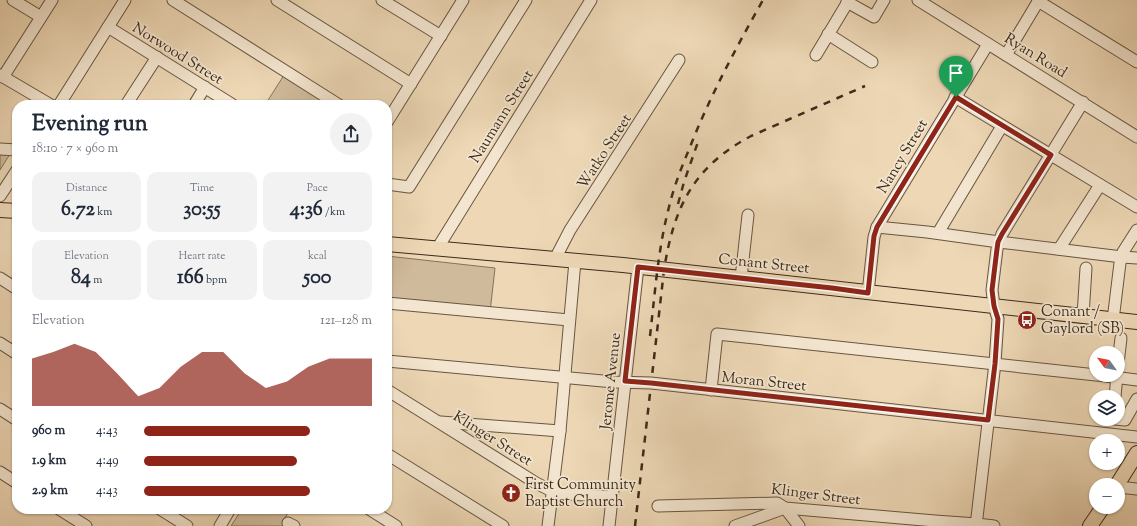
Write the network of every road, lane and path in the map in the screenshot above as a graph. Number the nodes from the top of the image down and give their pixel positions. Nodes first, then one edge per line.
1 (12, 0) edge
2 (52, 0) edge
3 (124, 0) edge
4 (173, 0) edge
5 (277, 0) edge
6 (382, 0) edge
7 (463, 0) edge
8 (526, 0) edge
9 (592, 0) edge
10 (884, 0) edge
11 (918, 0) edge
12 (848, 1) edge
13 (1039, 1) edge
14 (41, 17) junction
15 (108, 27) junction
16 (828, 34) junction
17 (441, 36) junction
18 (988, 44) junction
19 (816, 55) dead end
20 (1006, 55) junction
21 (157, 57) junction
22 (679, 60) dead end
23 (872, 62) dead end
24 (1137, 62) edge
25 (2, 76) edge
26 (411, 84) junction
27 (205, 87) junction
28 (956, 97) junction
29 (43, 100) edge
30 (62, 100) edge
31 (129, 100) edge
32 (197, 100) edge
33 (225, 100) edge
34 (331, 100) edge
35 (1083, 102) junction
36 (392, 114) edge
37 (1002, 126) junction
38 (1137, 136) edge
39 (0, 149) edge
40 (12, 150) edge
41 (1051, 155) junction
42 (12, 178) edge
43 (392, 184) edge
44 (1100, 185) junction
45 (0, 196) edge
46 (1137, 207) edge
47 (0, 210) edge
48 (12, 211) edge
49 (748, 215) dead end
50 (876, 228) junction
51 (1137, 230) edge
52 (938, 233) junction
53 (998, 242) junction
54 (392, 244) edge
55 (437, 249) junction
56 (1059, 249) junction
57 (1122, 257) junction
58 (1137, 258) edge
59 (555, 259) junction
60 (575, 261) junction
61 (638, 267) junction
62 (1086, 268) dead end
63 (0, 278) edge
64 (741, 278) junction
65 (12, 286) edge
66 (868, 293) junction
67 (392, 303) edge
68 (994, 306) junction
69 (1083, 316) junction
70 (570, 320) junction
71 (1113, 320) junction
72 (1137, 322) edge
73 (1120, 338) dead end
74 (0, 343) edge
75 (1119, 346) edge
76 (12, 351) edge
77 (392, 361) edge
78 (995, 364) junction
79 (1089, 374) edge
80 (564, 377) junction
81 (1125, 378) edge
82 (1137, 380) edge
83 (625, 381) junction
84 (711, 390) junction
85 (392, 393) edge
86 (1137, 399) edge
87 (0, 409) edge
88 (12, 417) edge
89 (988, 420) junction
90 (1125, 420) edge
91 (438, 422) junction
92 (560, 431) junction
93 (1137, 437) edge
94 (1137, 453) edge
95 (392, 457) edge
96 (0, 472) edge
97 (1122, 478) edge
98 (12, 480) edge
99 (1125, 487) edge
100 (1137, 489) edge
101 (552, 492) junction
102 (612, 498) junction
103 (658, 506) dead end
104 (785, 508) junction
105 (67, 514) edge
106 (168, 514) edge
107 (227, 514) edge
108 (377, 514) edge
109 (1098, 514) edge
110 (934, 523) edge
111 (977, 525) edge
112 (86, 526) edge
113 (187, 526) edge
114 (220, 526) edge
115 (396, 526) edge
116 (503, 526) edge
117 (548, 526) edge
118 (609, 526) edge
119 (735, 526) edge
120 (799, 526) edge
121 (994, 526) edge
122 (1090, 526) edge

1 - 14 street
2 - 14 street
3 - 15 street
4 - 34 street
5 - 26 street
6 - 17 street
7 - 17 street
8 - 43 street
9 - 55 street, Naumann Street
10 - 12 street
11 - 18 street, Ryan Road
12 - 16 street
13 - 20 street
13 - 24 street
14 - 25 street
15 - 21 street, Norwood Street
15 - 30 street
16 - 19 street
16 - 23 street
17 - 26 street
18 - 20 street, Ryan Road
18 - 28 street, Nancy Street
20 - 35 street, Ryan Road
21 - 27 street, Norwood Street
21 - 31 street
22 - 59 street, Watko Street
25 - 29 street
26 - 36 street
27 - 32 street
27 - 33 street, Norwood Street
28 - 37 street
28 - 50 street, Nancy Street
35 - 38 street, Ryan Road
35 - 41 street
37 - 41 street
37 - 52 street
39 - 40 street
41 - 44 street
41 - 53 street
42 - 45 street
44 - 46 street
44 - 56 street
47 - 48 main road
49 - 64 street
50 - 52 street
50 - 66 street, Nancy Street
51 - 57 street
52 - 53 street
53 - 56 street
53 - 68 street
54 - 55 main road, Conant Street
55 - 59 main road, Conant Street
56 - 57 street
57 - 58 street
57 - 71 street
59 - 60 main road, Conant Street
60 - 61 main road, Conant Street
60 - 70 street
61 - 64 main road, Conant Street
61 - 83 street, Jerome Avenue
62 - 69 street
63 - 65 street
64 - 66 main road, Conant Street
66 - 68 main road, Conant Street
67 - 70 street
68 - 69 main road, Conant Street
68 - 78 street
69 - 71 main road, Conant Street
70 - 80 street
71 - 72 main road, Conant Street
73 - 75 street
74 - 76 street
77 - 80 street, Moran Street
78 - 79 street
78 - 84 street
78 - 89 street
80 - 83 street, Moran Street
80 - 92 street
81 - 82 street
83 - 84 street, Moran Street
83 - 102 street, Jerome Avenue
84 - 89 street, Moran Street
85 - 91 street, Klinger Street
86 - 90 street
87 - 88 street
89 - 93 street, Moran Street
89 - 111 street
91 - 92 street
91 - 101 street, Klinger Street
92 - 101 street
94 - 97 main road
95 - 116 street
96 - 98 street
99 - 100 street
101 - 102 street, Klinger Street
101 - 117 street
102 - 118 street, Jerome Avenue
103 - 104 street, Klinger Street
104 - 110 street, Klinger Street
104 - 119 street
104 - 120 street
105 - 112 street
106 - 113 street
107 - 114 street
108 - 115 street
109 - 122 main road
110 - 111 street, Klinger Street
111 - 121 street, Klinger Street

